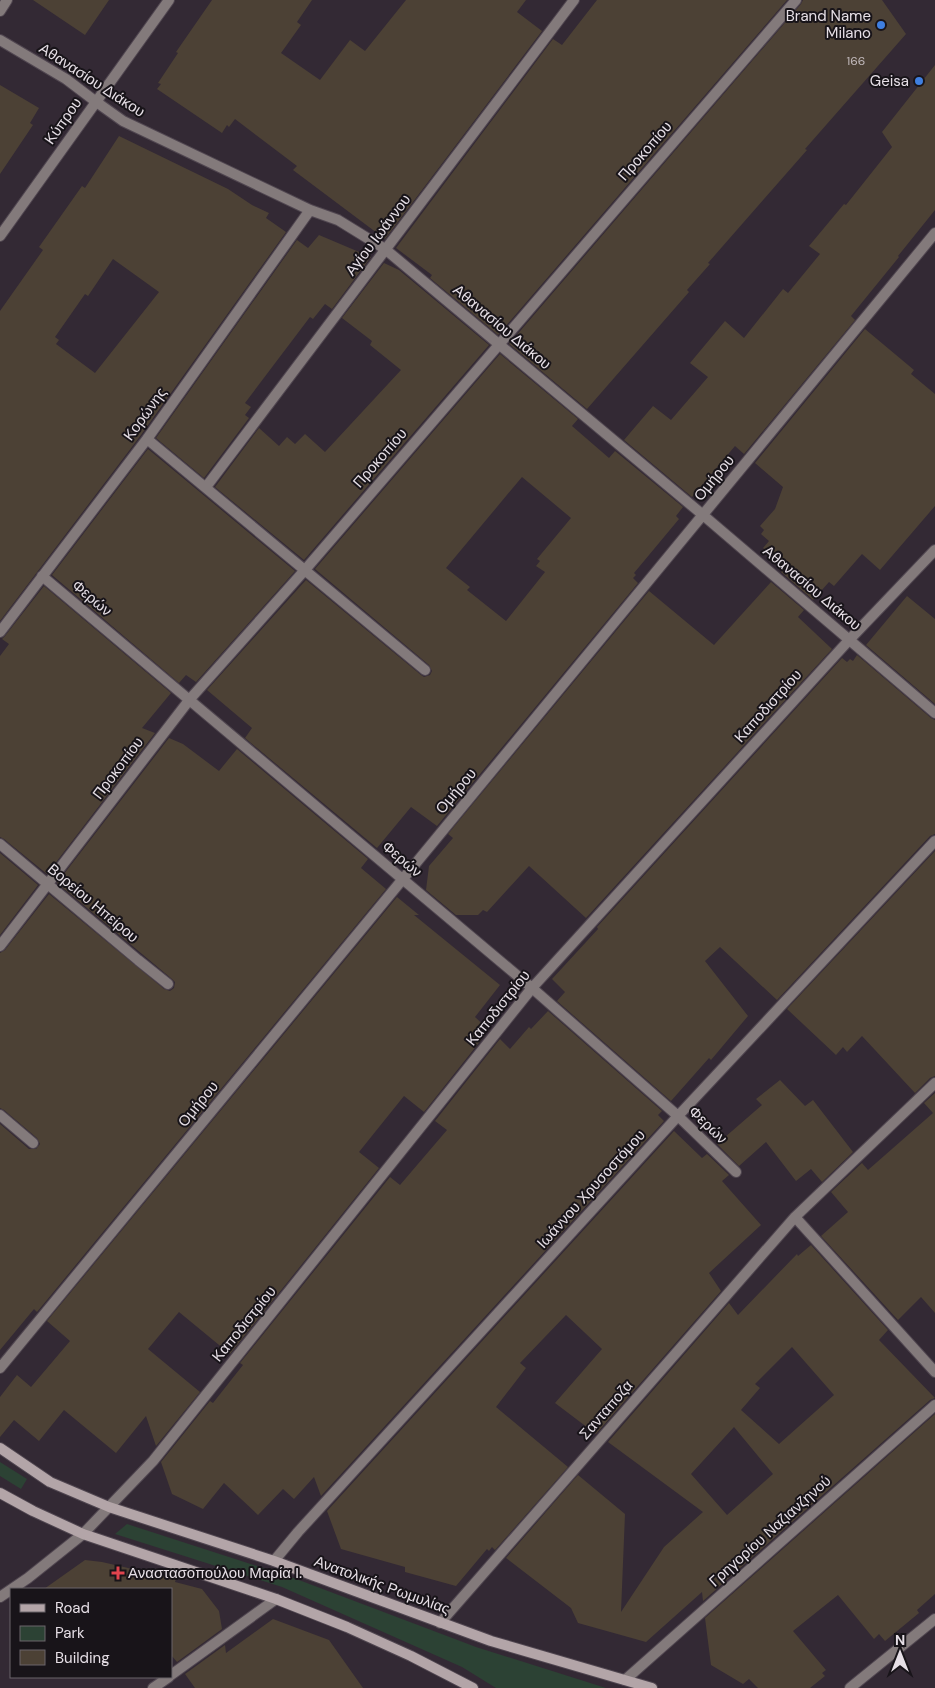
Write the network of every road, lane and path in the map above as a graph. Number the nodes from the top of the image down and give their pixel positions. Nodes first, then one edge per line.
1 (7, 0) edge
2 (168, 0) edge
3 (796, 0) edge
4 (569, 2) edge
5 (0, 11) edge
6 (0, 40) edge
7 (95, 101) junction
8 (310, 210) junction
9 (935, 233) edge
10 (0, 236) edge
11 (385, 250) junction
12 (498, 344) junction
13 (146, 439) junction
14 (206, 488) junction
15 (703, 515) junction
16 (935, 550) edge
17 (304, 571) junction
18 (42, 576) junction
19 (0, 632) edge
20 (850, 639) junction
21 (425, 670) dead end
22 (190, 699) junction
23 (935, 713) edge
24 (935, 841) edge
25 (0, 844) edge
26 (403, 879) junction
27 (48, 885) junction
28 (0, 946) edge
29 (168, 984) dead end
30 (532, 988) junction
31 (935, 1083) edge
32 (0, 1115) edge
33 (678, 1116) junction
34 (33, 1143) dead end
35 (736, 1172) dead end
36 (795, 1217) junction
37 (0, 1368) edge
38 (935, 1372) edge
39 (935, 1405) edge
40 (0, 1448) edge
41 (0, 1493) edge
42 (109, 1508) junction
43 (84, 1534) junction
44 (274, 1561) junction
45 (13, 1588) edge
46 (276, 1599) junction
47 (935, 1619) edge
48 (440, 1623) junction
49 (172, 1675) edge
50 (167, 1678) edge
51 (625, 1680) junction
52 (153, 1688) edge
53 (473, 1688) edge
54 (652, 1688) edge
55 (850, 1688) edge

1 - 5 street
2 - 7 street, Κύπρου
3 - 12 street, Προκοπίου
4 - 11 street, Αγίου Ιωάννου
6 - 7 street, Αθανασίου Διάκου
7 - 8 street, Αθανασίου Διάκου
7 - 10 street, Κύπρου
8 - 11 street, Αθανασίου Διάκου
8 - 13 street, Κορώνης
9 - 15 street, Ομήρου
11 - 12 street, Αθανασίου Διάκου
11 - 14 street, Αγίου Ιωάννου
12 - 15 street, Αθανασίου Διάκου
12 - 17 street, Προκοπίου
13 - 14 street
13 - 18 street, Κορώνης
14 - 17 street
15 - 20 street, Αθανασίου Διάκου
15 - 26 street, Ομήρου
16 - 20 street, Καποδιστρίου
17 - 21 street
17 - 22 street, Προκοπίου
18 - 19 street, Κορώνης
18 - 22 street, Φερών
20 - 23 street, Αθανασίου Διάκου
20 - 30 street, Καποδιστρίου
22 - 26 street, Φερών
22 - 27 street, Προκοπίου
24 - 33 street, Ιωάννου Χρυσοστόμου
25 - 27 street, Βορείου Ηπείρου
26 - 30 street, Φερών
26 - 37 street, Ομήρου
27 - 28 street, Προκοπίου
27 - 29 street, Βορείου Ηπείρου
30 - 33 street, Φερών
30 - 42 street, Καποδιστρίου
31 - 36 street, Σανταποζα
32 - 34 street
33 - 35 street, Φερών
33 - 44 street, Ιωάννου Χρυσοστόμου
36 - 38 street
36 - 48 street, Σανταποζα
39 - 51 street, Γρηγορίου Ναζιανζηνού
40 - 42 main road, Ανατολικής Ρωμυλίας
41 - 43 main road
42 - 43 street, Καποδιστρίου
42 - 44 main road, Ανατολικής Ρωμυλίας
43 - 45 street, Καποδιστρίου
43 - 46 main road
44 - 48 main road, Ανατολικής Ρωμυλίας
46 - 49 street
46 - 53 main road
47 - 55 street
48 - 51 main road, Ανατολικής Ρωμυλίας
50 - 52 street
51 - 54 main road, Ανατολικής Ρωμυλίας

